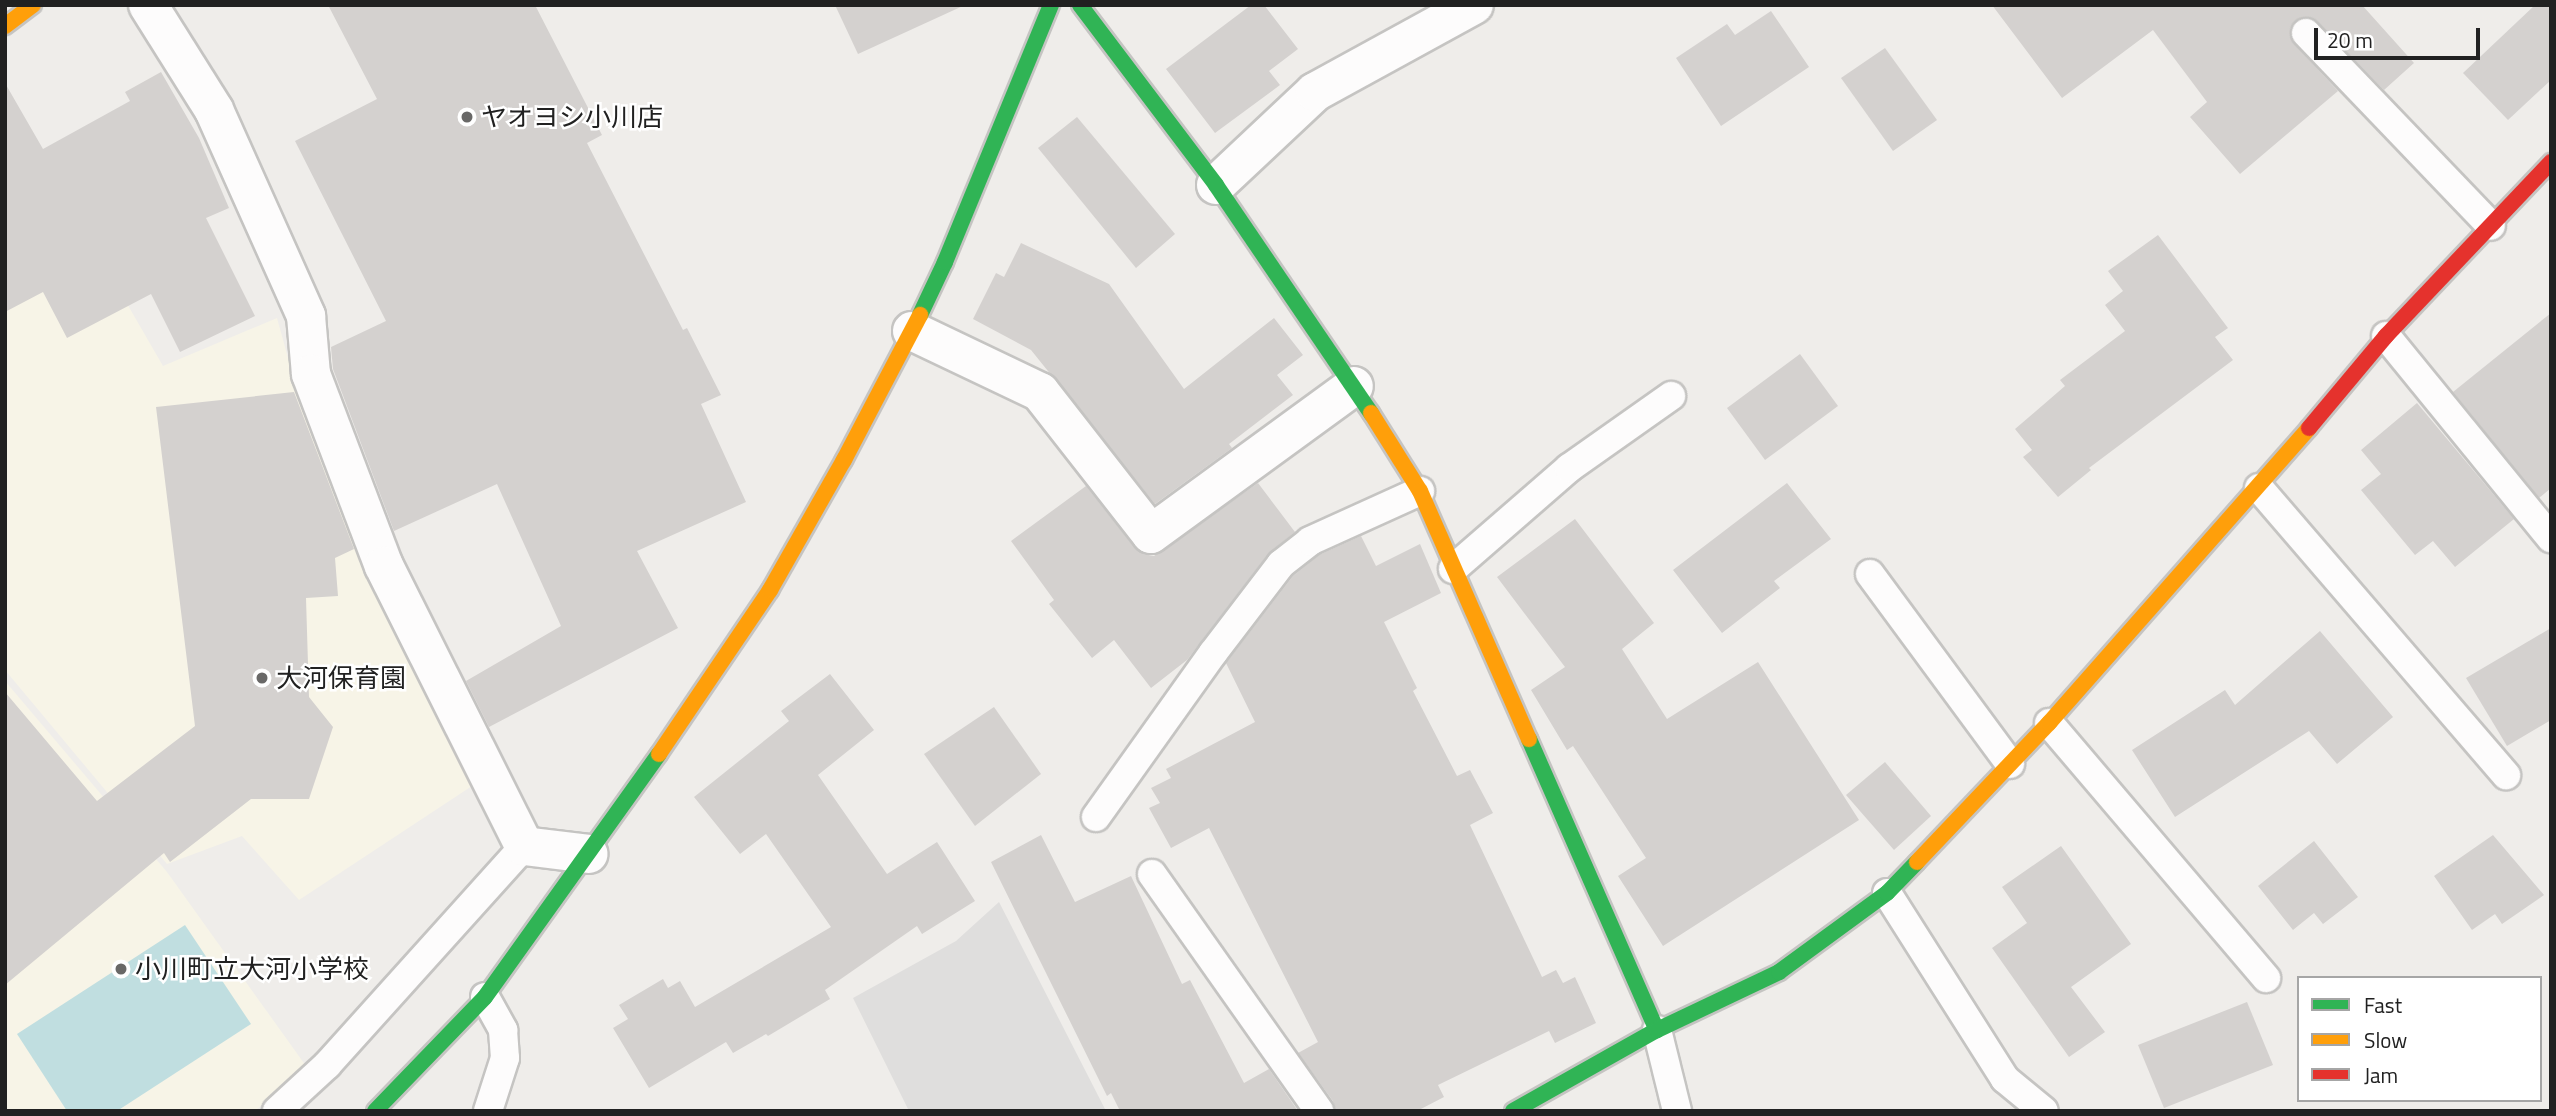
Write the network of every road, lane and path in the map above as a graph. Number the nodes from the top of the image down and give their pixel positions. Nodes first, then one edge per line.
1 (33, 5) edge
2 (148, 5) edge
3 (1051, 5) edge
4 (1080, 5) edge
5 (1474, 5) edge
6 (5, 26) edge
7 (2306, 33) dead end
8 (2551, 162) edge
9 (1216, 184) junction
10 (2491, 226) junction
11 (912, 331) junction
12 (2386, 336) junction
13 (1354, 386) junction
14 (1671, 396) dead end
15 (2259, 488) junction
16 (1420, 491) junction
17 (2551, 538) edge
18 (1453, 569) junction
19 (1870, 573) dead end
20 (2049, 723) junction
21 (2010, 764) junction
22 (2506, 775) dead end
23 (1096, 817) dead end
24 (524, 846) junction
25 (589, 854) junction
26 (1152, 874) dead end
27 (1887, 893) junction
28 (2266, 978) dead end
29 (485, 996) junction
30 (1657, 1030) junction
31 (277, 1111) edge
32 (375, 1111) edge
33 (488, 1111) edge
34 (1319, 1111) edge
35 (1513, 1111) edge
36 (1677, 1111) edge
37 (2044, 1111) edge

1 - 6 street
2 - 24 street
3 - 11 street
4 - 9 street
5 - 9 street
7 - 10 lane
8 - 10 street
9 - 13 street
10 - 12 street
11 - 13 street
11 - 25 street
12 - 15 street
12 - 17 lane
13 - 16 street
14 - 18 lane
15 - 20 street
15 - 22 lane
16 - 18 street
16 - 23 lane
18 - 30 street
19 - 21 lane
20 - 21 street
20 - 28 lane
21 - 27 street
24 - 25 street
24 - 31 lane
25 - 29 street
26 - 34 lane
27 - 30 street
27 - 37 lane
29 - 32 street
29 - 33 lane
30 - 35 street
30 - 36 lane

